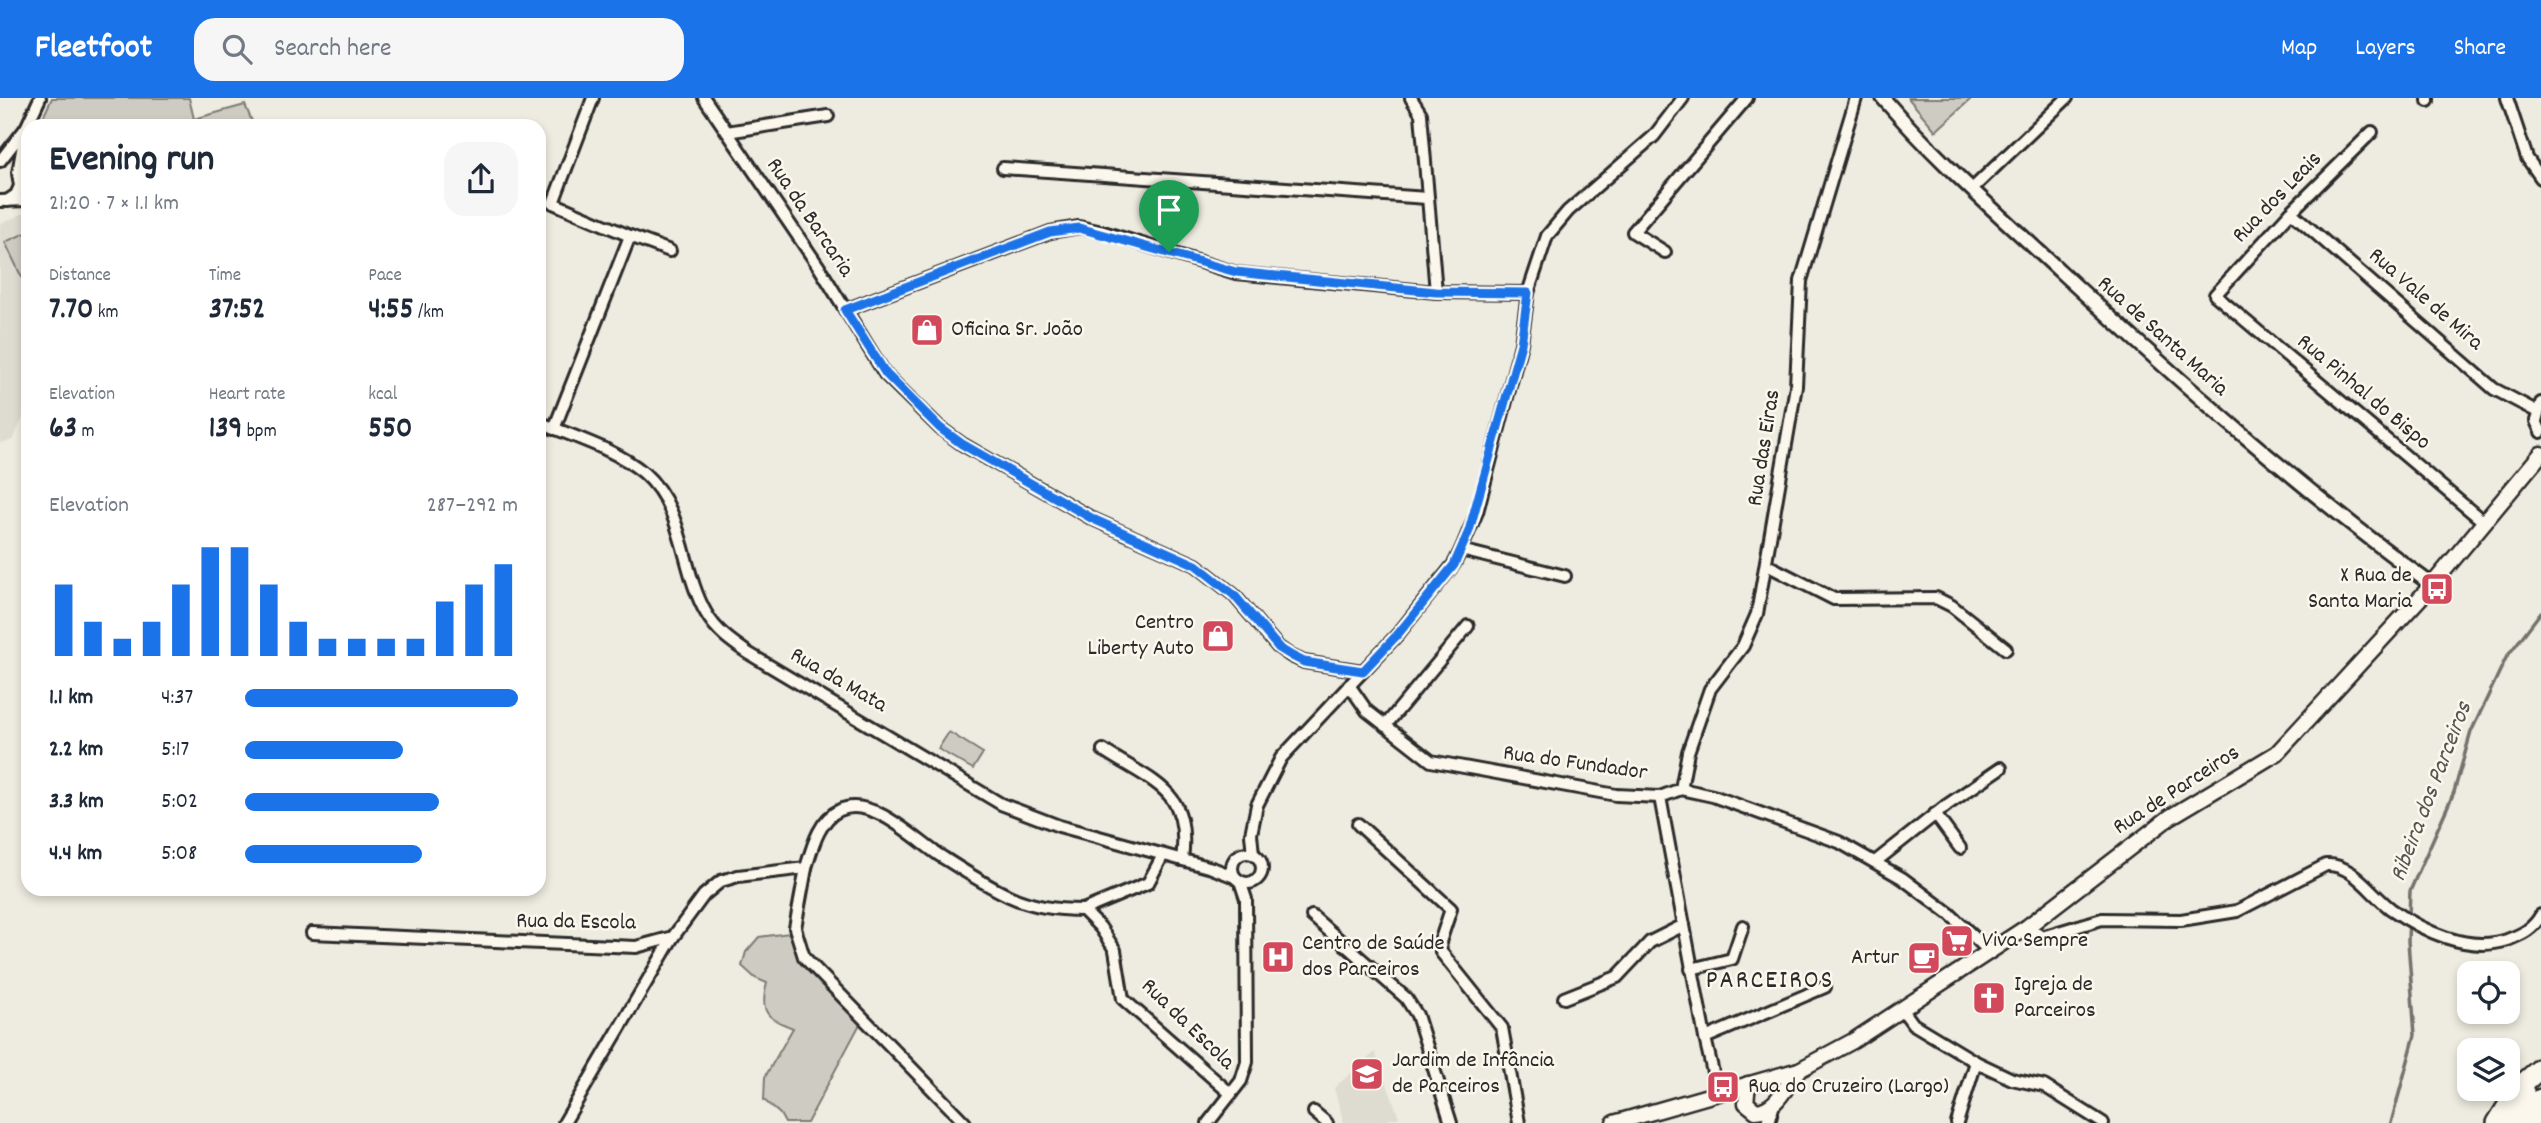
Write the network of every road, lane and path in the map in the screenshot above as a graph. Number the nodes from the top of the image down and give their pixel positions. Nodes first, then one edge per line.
1 (40, 98) edge
2 (593, 98) edge
3 (704, 98) edge
4 (1411, 98) edge
5 (1683, 98) edge
6 (1747, 98) edge
7 (1883, 98) edge
8 (2067, 98) edge
9 (2507, 98) edge
10 (1858, 100) edge
11 (828, 116) dead end
12 (30, 119) edge
13 (727, 132) junction
14 (2372, 132) dead end
15 (21, 135) edge
16 (0, 163) edge
17 (1003, 168) dead end
18 (2541, 178) edge
19 (21, 180) edge
20 (21, 184) edge
21 (1972, 189) junction
22 (1427, 198) junction
23 (4, 201) edge
24 (2291, 212) junction
25 (629, 236) junction
26 (670, 251) dead end
27 (1665, 252) dead end
28 (1436, 292) junction
29 (1528, 293) junction
30 (2215, 295) joint
31 (845, 310) junction
32 (2539, 407) edge
33 (546, 425) edge
34 (554, 429) junction
35 (2541, 432) edge
36 (2541, 454) edge
37 (2485, 523) junction
38 (1461, 550) junction
39 (1767, 565) junction
40 (1565, 576) dead end
41 (2432, 584) junction
42 (1468, 626) dead end
43 (2006, 649) dead end
44 (1363, 671) junction
45 (1349, 685) junction
46 (1385, 726) junction
47 (1103, 750) dead end
48 (2001, 768) dead end
49 (1681, 789) junction
50 (1660, 797) junction
51 (1935, 814) junction
52 (1358, 824) dead end
53 (1251, 834) junction
54 (1960, 848) dead end
55 (1253, 854) junction
56 (1163, 855) junction
57 (1237, 857) junction
58 (1182, 860) junction
59 (1875, 862) junction
60 (806, 868) junction
61 (1212, 868) junction
62 (1237, 879) junction
63 (1255, 881) junction
64 (1246, 899) junction
65 (1083, 911) junction
66 (2541, 915) edge
67 (1312, 916) dead end
68 (1684, 925) junction
69 (1743, 926) dead end
70 (2027, 926) junction
71 (312, 933) dead end
72 (673, 937) junction
73 (1990, 952) junction
74 (1691, 969) junction
75 (1825, 987) dead end
76 (1564, 998) dead end
77 (1902, 1009) junction
78 (1705, 1038) junction
79 (1976, 1062) junction
80 (1799, 1070) junction
81 (2541, 1070) edge
82 (1767, 1080) junction
83 (1748, 1084) junction
84 (1231, 1094) junction
85 (1718, 1094) junction
86 (2541, 1099) edge
87 (1775, 1101) junction
88 (1749, 1106) junction
89 (2541, 1106) edge
90 (1314, 1112) dead end
91 (564, 1123) edge
92 (965, 1123) edge
93 (1208, 1123) edge
94 (1327, 1123) edge
95 (1451, 1123) edge
96 (1519, 1123) edge
97 (1616, 1123) edge
98 (1760, 1123) edge
99 (1768, 1123) edge
100 (1958, 1123) edge
101 (2103, 1123) edge
102 (2497, 1123) edge
103 (2516, 1123) edge
104 (2529, 1123) edge
105 (2538, 1123) edge

1 - 12 street
2 - 25 street
3 - 13 street, Rua da Barcaria
4 - 22 street
5 - 29 street
6 - 27 street
7 - 21 street, Rua de Santa Maria
8 - 21 street
9 - 18 street
10 - 39 street, Rua das Eiras
11 - 13 street
13 - 31 street, Rua da Barcaria
14 - 24 street, Rua dos Leais
15 - 16 street
16 - 19 street
17 - 22 street
20 - 23 street
21 - 41 street, Rua de Santa Maria
22 - 28 street
24 - 30 street, Rua dos Leais
24 - 32 street, Rua Vale de Mira
25 - 26 street
25 - 34 street
28 - 29 street
28 - 31 street
29 - 38 street
30 - 37 street, Rua Pinhal do Bispo
31 - 44 street, Rua da Barcaria
32 - 35 street, Rua Vale de Mira
33 - 34 street, Rua da Mata
34 - 56 street, Rua da Mata
36 - 37 main road, Rua de Parceiros
37 - 41 main road, Rua de Parceiros
38 - 40 street
38 - 44 street
39 - 43 street
39 - 49 street, Rua das Eiras
41 - 70 main road, Rua de Parceiros
42 - 46 street
44 - 45 street
45 - 46 street, Rua do Fundador
45 - 53 street
46 - 50 street, Rua do Fundador
47 - 58 street
48 - 51 street
49 - 50 street, Rua do Fundador
49 - 59 street
50 - 68 street
51 - 54 street
51 - 59 street
52 - 96 street
53 - 55 street
53 - 57 street
55 - 57 street
55 - 63 street
56 - 58 street, Rua da Mata
56 - 65 street
57 - 61 street
57 - 62 street
58 - 61 street, Rua da Mata
59 - 73 street
60 - 65 street
60 - 72 street
60 - 92 street
61 - 62 street, Rua da Mata
62 - 63 street
62 - 64 street
63 - 64 street
64 - 84 street
65 - 84 street, Rua da Escola
66 - 70 street
67 - 95 street
68 - 74 street
68 - 76 street
69 - 74 street
70 - 73 main road, Rua de Parceiros
71 - 72 street, Rua da Escola
72 - 91 street
73 - 77 main road, Rua de Parceiros
74 - 78 street
75 - 78 street
77 - 79 street
77 - 80 main road, Rua de Parceiros
78 - 85 street
79 - 100 street
79 - 101 street
80 - 82 main road, Rua de Parceiros
80 - 87 main road
81 - 102 highway
81 - 103 highway
82 - 83 main road
82 - 87 main road
83 - 85 main road
83 - 88 main road
84 - 93 street
85 - 88 main road
85 - 97 main road
86 - 104 highway
87 - 88 main road
87 - 99 street
88 - 98 street
89 - 105 highway
90 - 94 street

